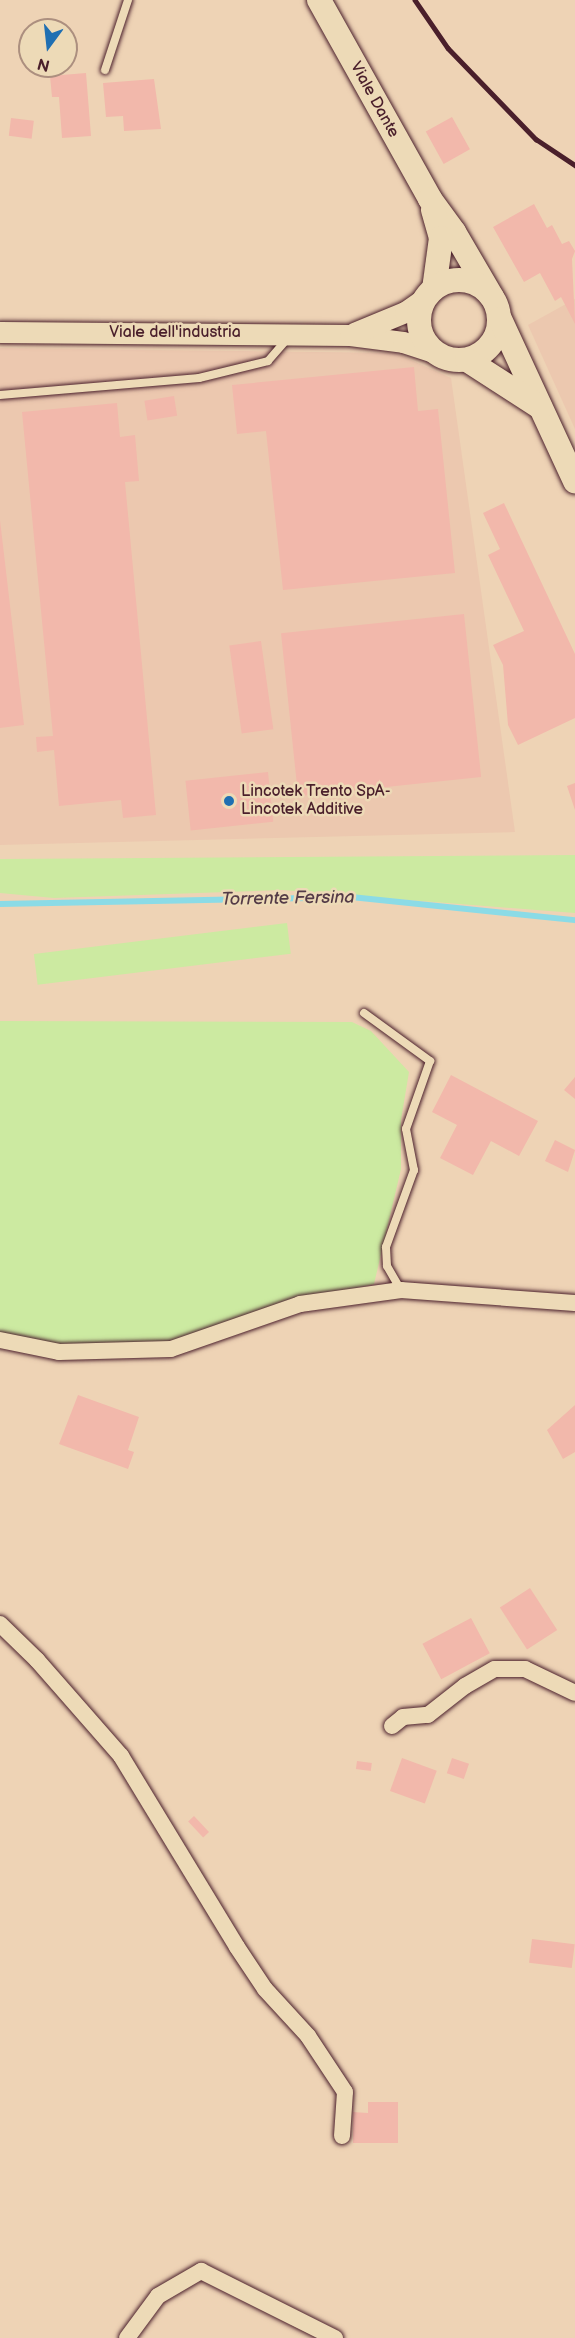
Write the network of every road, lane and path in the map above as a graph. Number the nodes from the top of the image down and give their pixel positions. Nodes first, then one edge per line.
1 (128, 0) edge
2 (319, 0) edge
3 (105, 70) dead end
4 (430, 199) junction
5 (429, 293) junction
6 (492, 297) junction
7 (500, 319) junction
8 (0, 332) edge
9 (291, 334) junction
10 (351, 334) junction
11 (434, 352) junction
12 (467, 360) junction
13 (0, 395) edge
14 (540, 407) junction
15 (575, 481) edge
16 (364, 1013) dead end
17 (401, 1290) junction
18 (575, 1303) edge
19 (0, 1340) edge
20 (0, 1624) edge
21 (575, 1694) edge
22 (392, 1726) dead end
23 (342, 2136) dead end
24 (127, 2338) edge
25 (334, 2338) edge

1 - 3 lane
2 - 4 main road, Viale Dante
4 - 5 main road, Viale Dante
4 - 6 main road, Viale Dante
5 - 6 main road
5 - 10 street, Viale dell'industria
5 - 11 main road
6 - 7 main road
7 - 12 main road
7 - 14 main road
8 - 9 street, Viale dell'industria
9 - 10 street, Viale dell'industria
9 - 13 lane
10 - 11 street, Viale dell'industria
11 - 12 main road
12 - 14 main road
14 - 15 main road
16 - 17 lane
17 - 18 street
17 - 19 street
20 - 23 street
21 - 22 street
24 - 25 street

